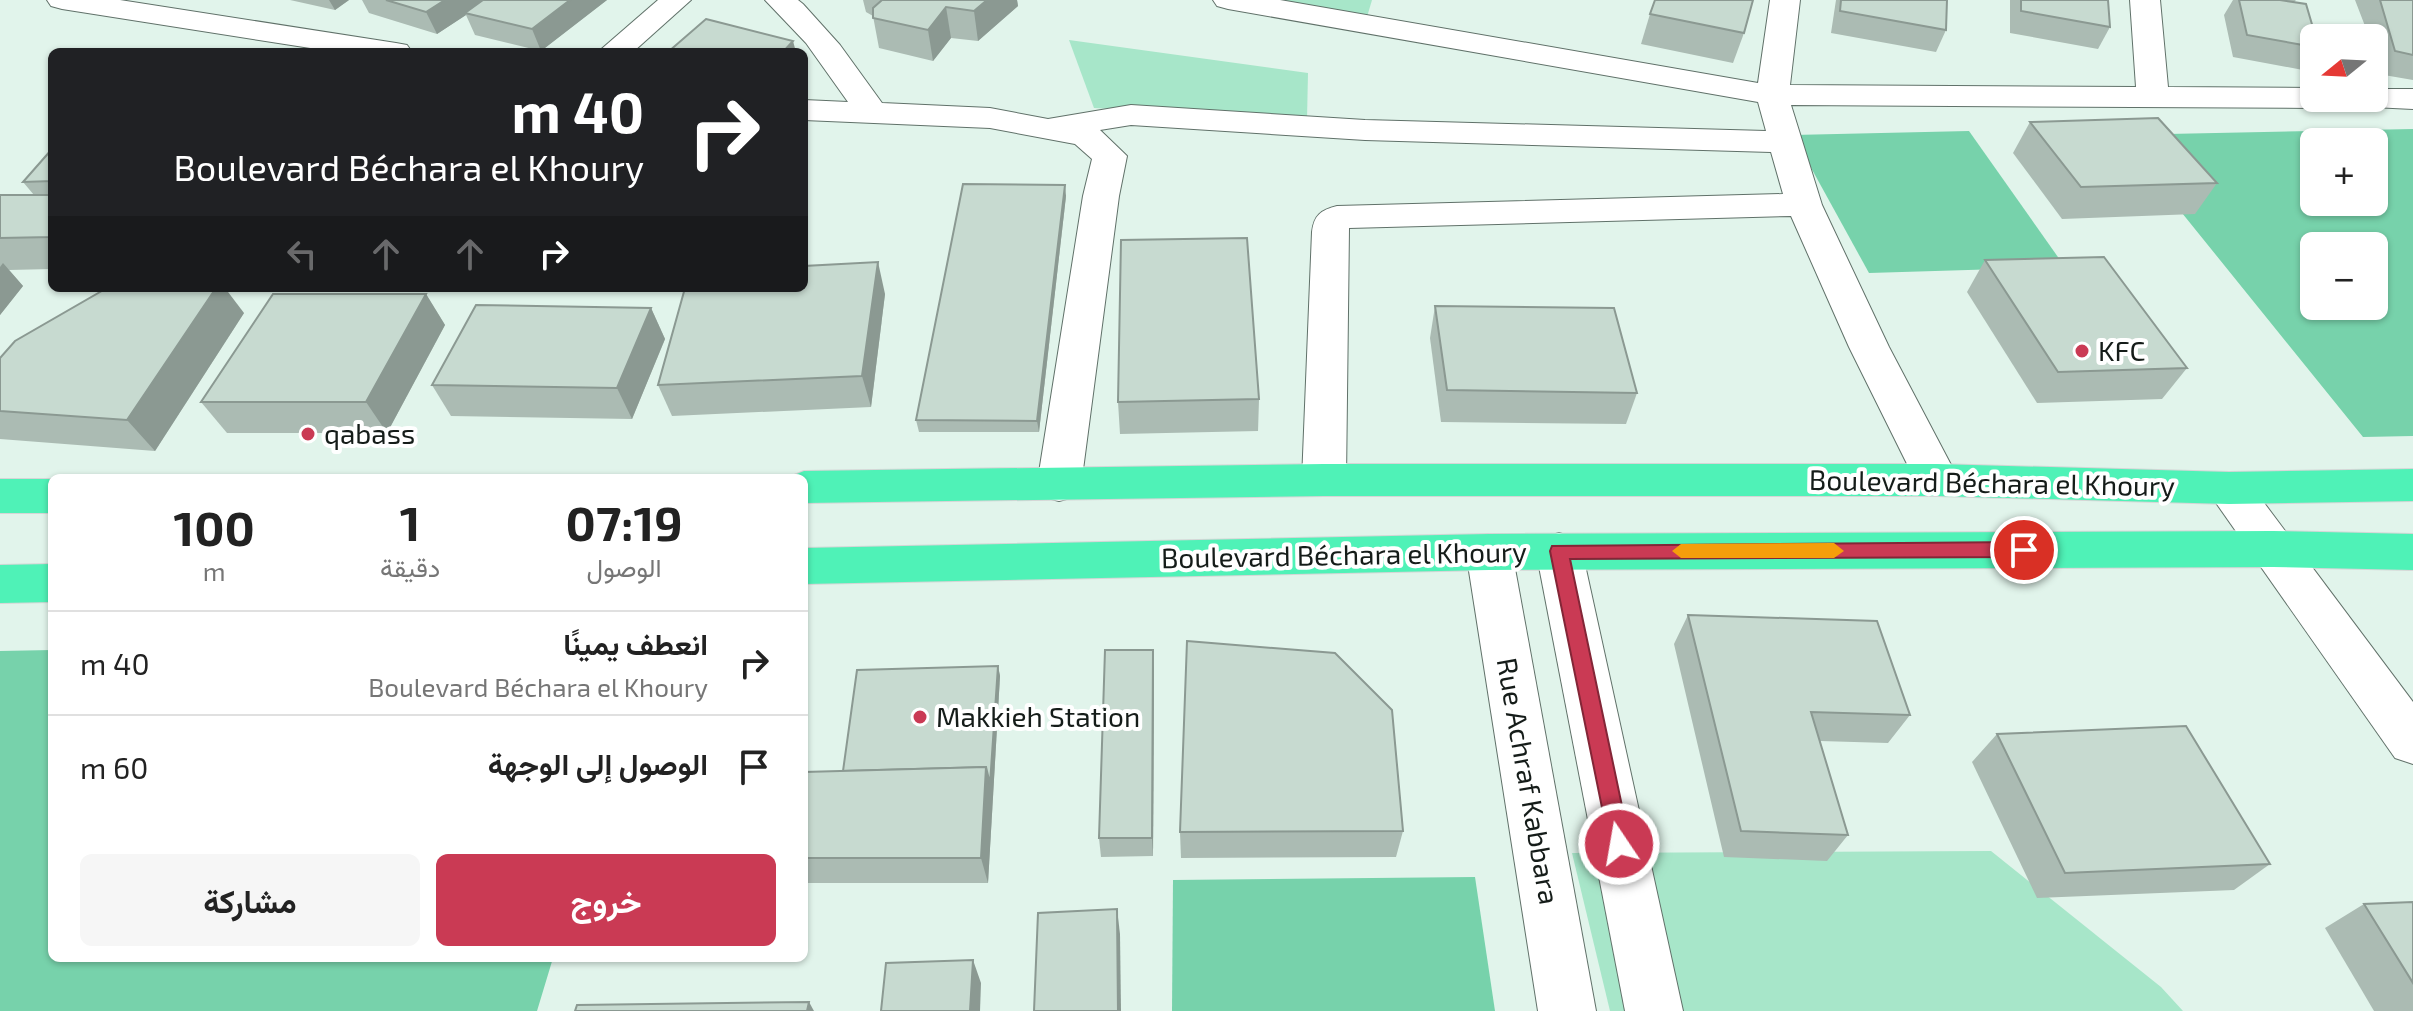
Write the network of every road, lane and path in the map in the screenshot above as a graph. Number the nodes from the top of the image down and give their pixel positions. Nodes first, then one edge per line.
1 (62, 0) edge
2 (676, 0) edge
3 (780, 0) edge
4 (1228, 0) edge
5 (1785, 0) edge
6 (2145, 0) edge
7 (370, 48) edge
8 (619, 48) edge
9 (1772, 95) junction
10 (2153, 96) junction
11 (2300, 98) edge
12 (2388, 99) edge
13 (2413, 99) edge
14 (808, 110) edge
15 (871, 111) junction
16 (1047, 129) junction
17 (1786, 142) junction
18 (1804, 205) junction
19 (1324, 480) junction
20 (1937, 480) junction
21 (1059, 485) junction
22 (2413, 485) edge
23 (808, 487) edge
24 (2229, 488) junction
25 (0, 496) edge
26 (48, 496) edge
27 (2273, 549) junction
28 (1559, 551) junction
29 (1489, 552) junction
30 (2413, 552) edge
31 (808, 566) edge
32 (48, 583) edge
33 (0, 584) edge
34 (2413, 742) edge
35 (1567, 1011) edge
36 (1654, 1011) edge

1 - 7 street
2 - 8 street
3 - 15 street
4 - 9 street
5 - 9 street
6 - 10 street
9 - 10 street
9 - 17 street
10 - 11 street
12 - 13 street
14 - 15 street
15 - 16 street
16 - 17 street
16 - 21 street
17 - 18 street
18 - 19 street
18 - 20 street
19 - 20 highway, Boulevard Béchara el Khoury
19 - 21 highway, Boulevard Béchara el Khoury
20 - 24 highway, Boulevard Béchara el Khoury
21 - 23 highway, Boulevard Béchara el Khoury
22 - 24 highway, Boulevard Béchara el Khoury
24 - 27 street
25 - 26 highway
27 - 28 highway, Boulevard Béchara el Khoury
27 - 30 highway, Boulevard Béchara el Khoury
27 - 34 street
28 - 29 highway, Boulevard Béchara el Khoury
28 - 36 street
29 - 31 highway, Boulevard Béchara el Khoury
29 - 35 street, Rue Achraf Kabbara
32 - 33 highway

